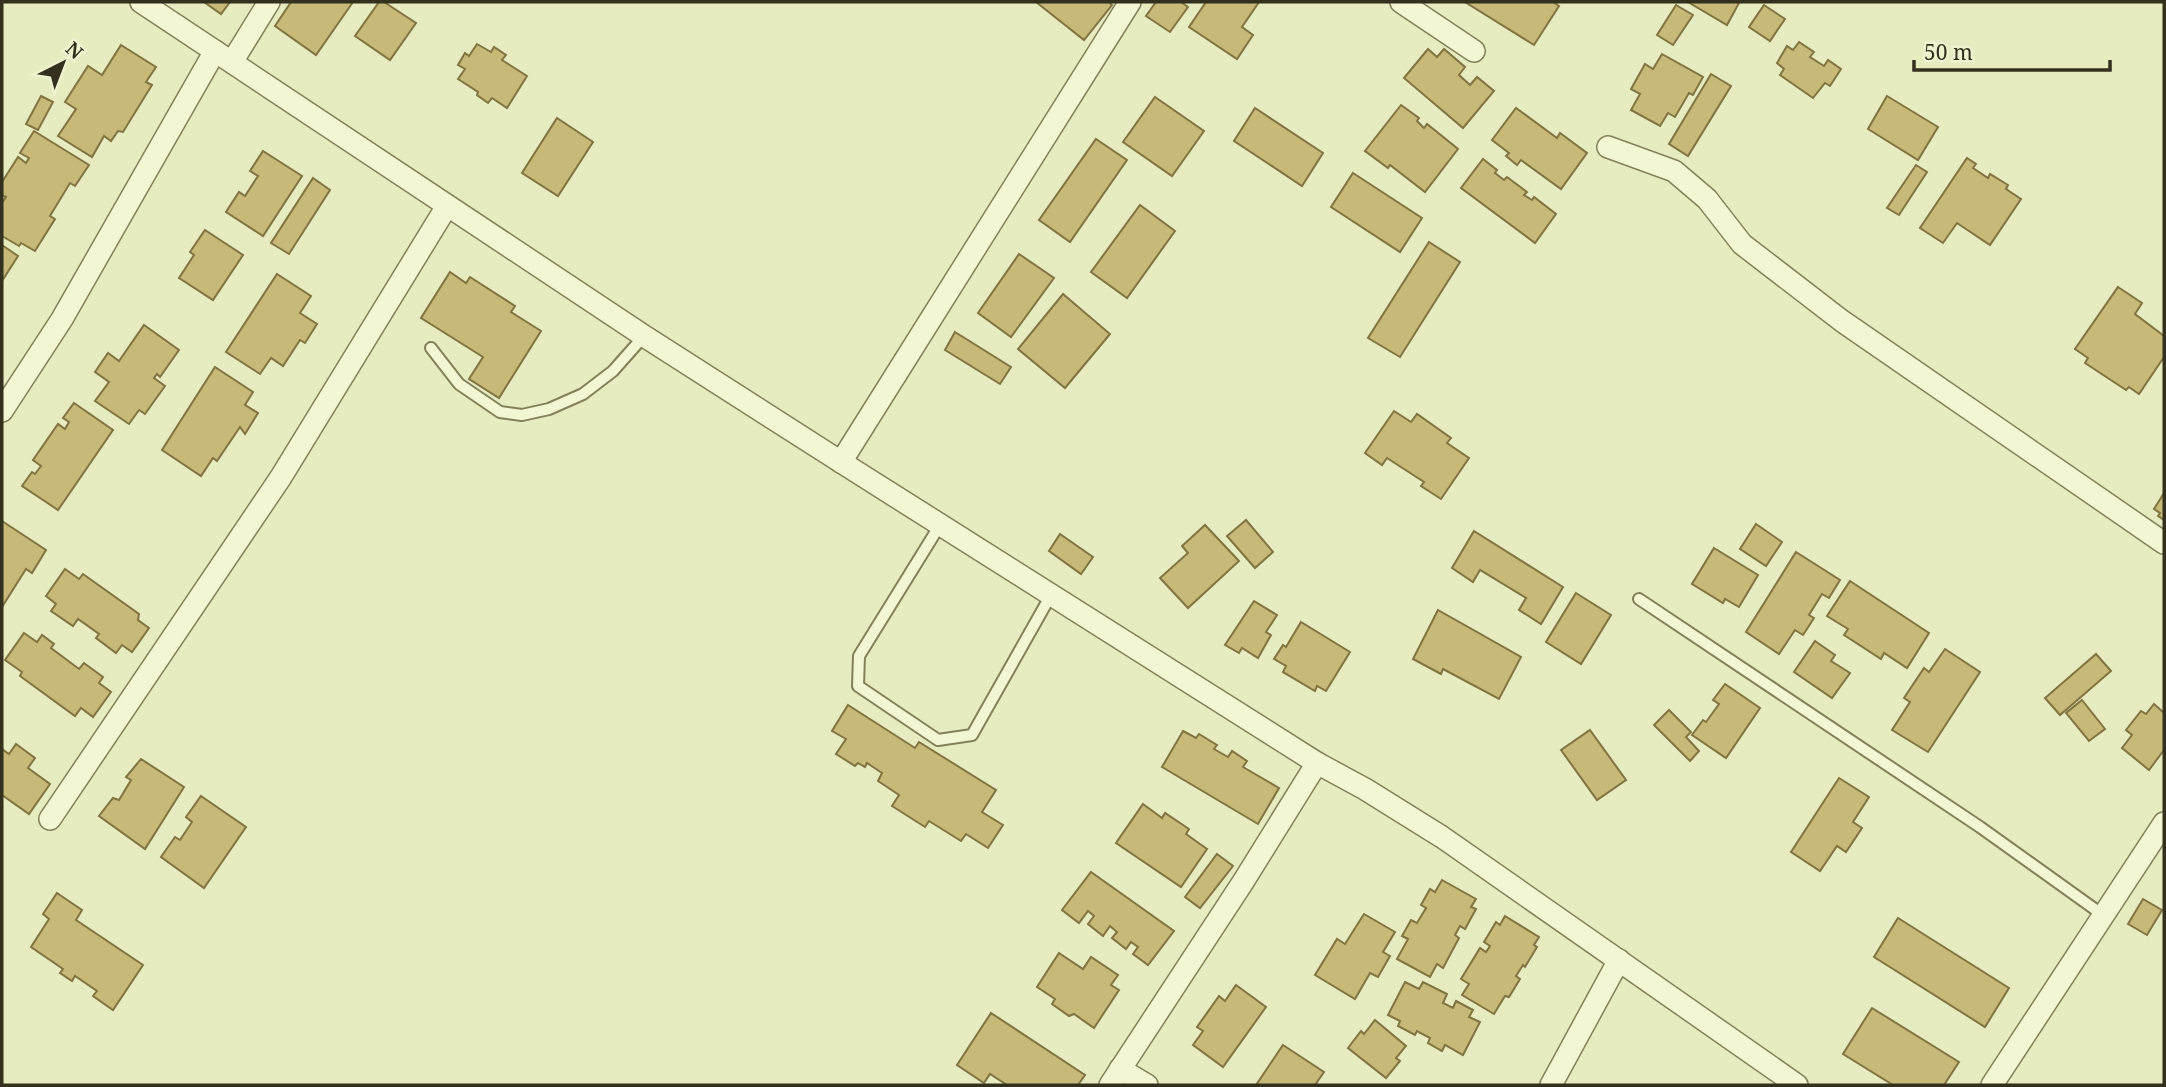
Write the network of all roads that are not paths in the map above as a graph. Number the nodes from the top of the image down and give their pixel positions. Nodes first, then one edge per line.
1 (141, 2) edge
2 (270, 2) edge
3 (1130, 2) edge
4 (1401, 2) edge
5 (1474, 51) dead end
6 (223, 57) junction
7 (1608, 146) dead end
8 (447, 206) junction
9 (644, 335) junction
10 (431, 348) dead end
11 (2, 411) edge
12 (841, 462) junction
13 (940, 525) junction
14 (2164, 542) edge
15 (1051, 595) junction
16 (1639, 599) dead end
17 (1317, 763) junction
18 (50, 819) dead end
19 (2164, 823) edge
20 (2103, 915) junction
21 (1619, 960) junction
22 (1115, 1077) edge
23 (1147, 1085) edge
24 (1550, 1085) edge
25 (1797, 1085) edge
26 (1992, 1085) edge

1 - 6 street
2 - 6 street
3 - 12 street
4 - 5 street
6 - 8 street
6 - 11 street
7 - 14 street
8 - 9 street
8 - 18 street
9 - 10 lane
9 - 12 street
12 - 13 street
13 - 15 street
13 - 15 lane
15 - 17 street
16 - 20 lane
17 - 21 street
17 - 22 street
19 - 20 street
20 - 26 street
21 - 24 street
21 - 25 street
22 - 23 street

